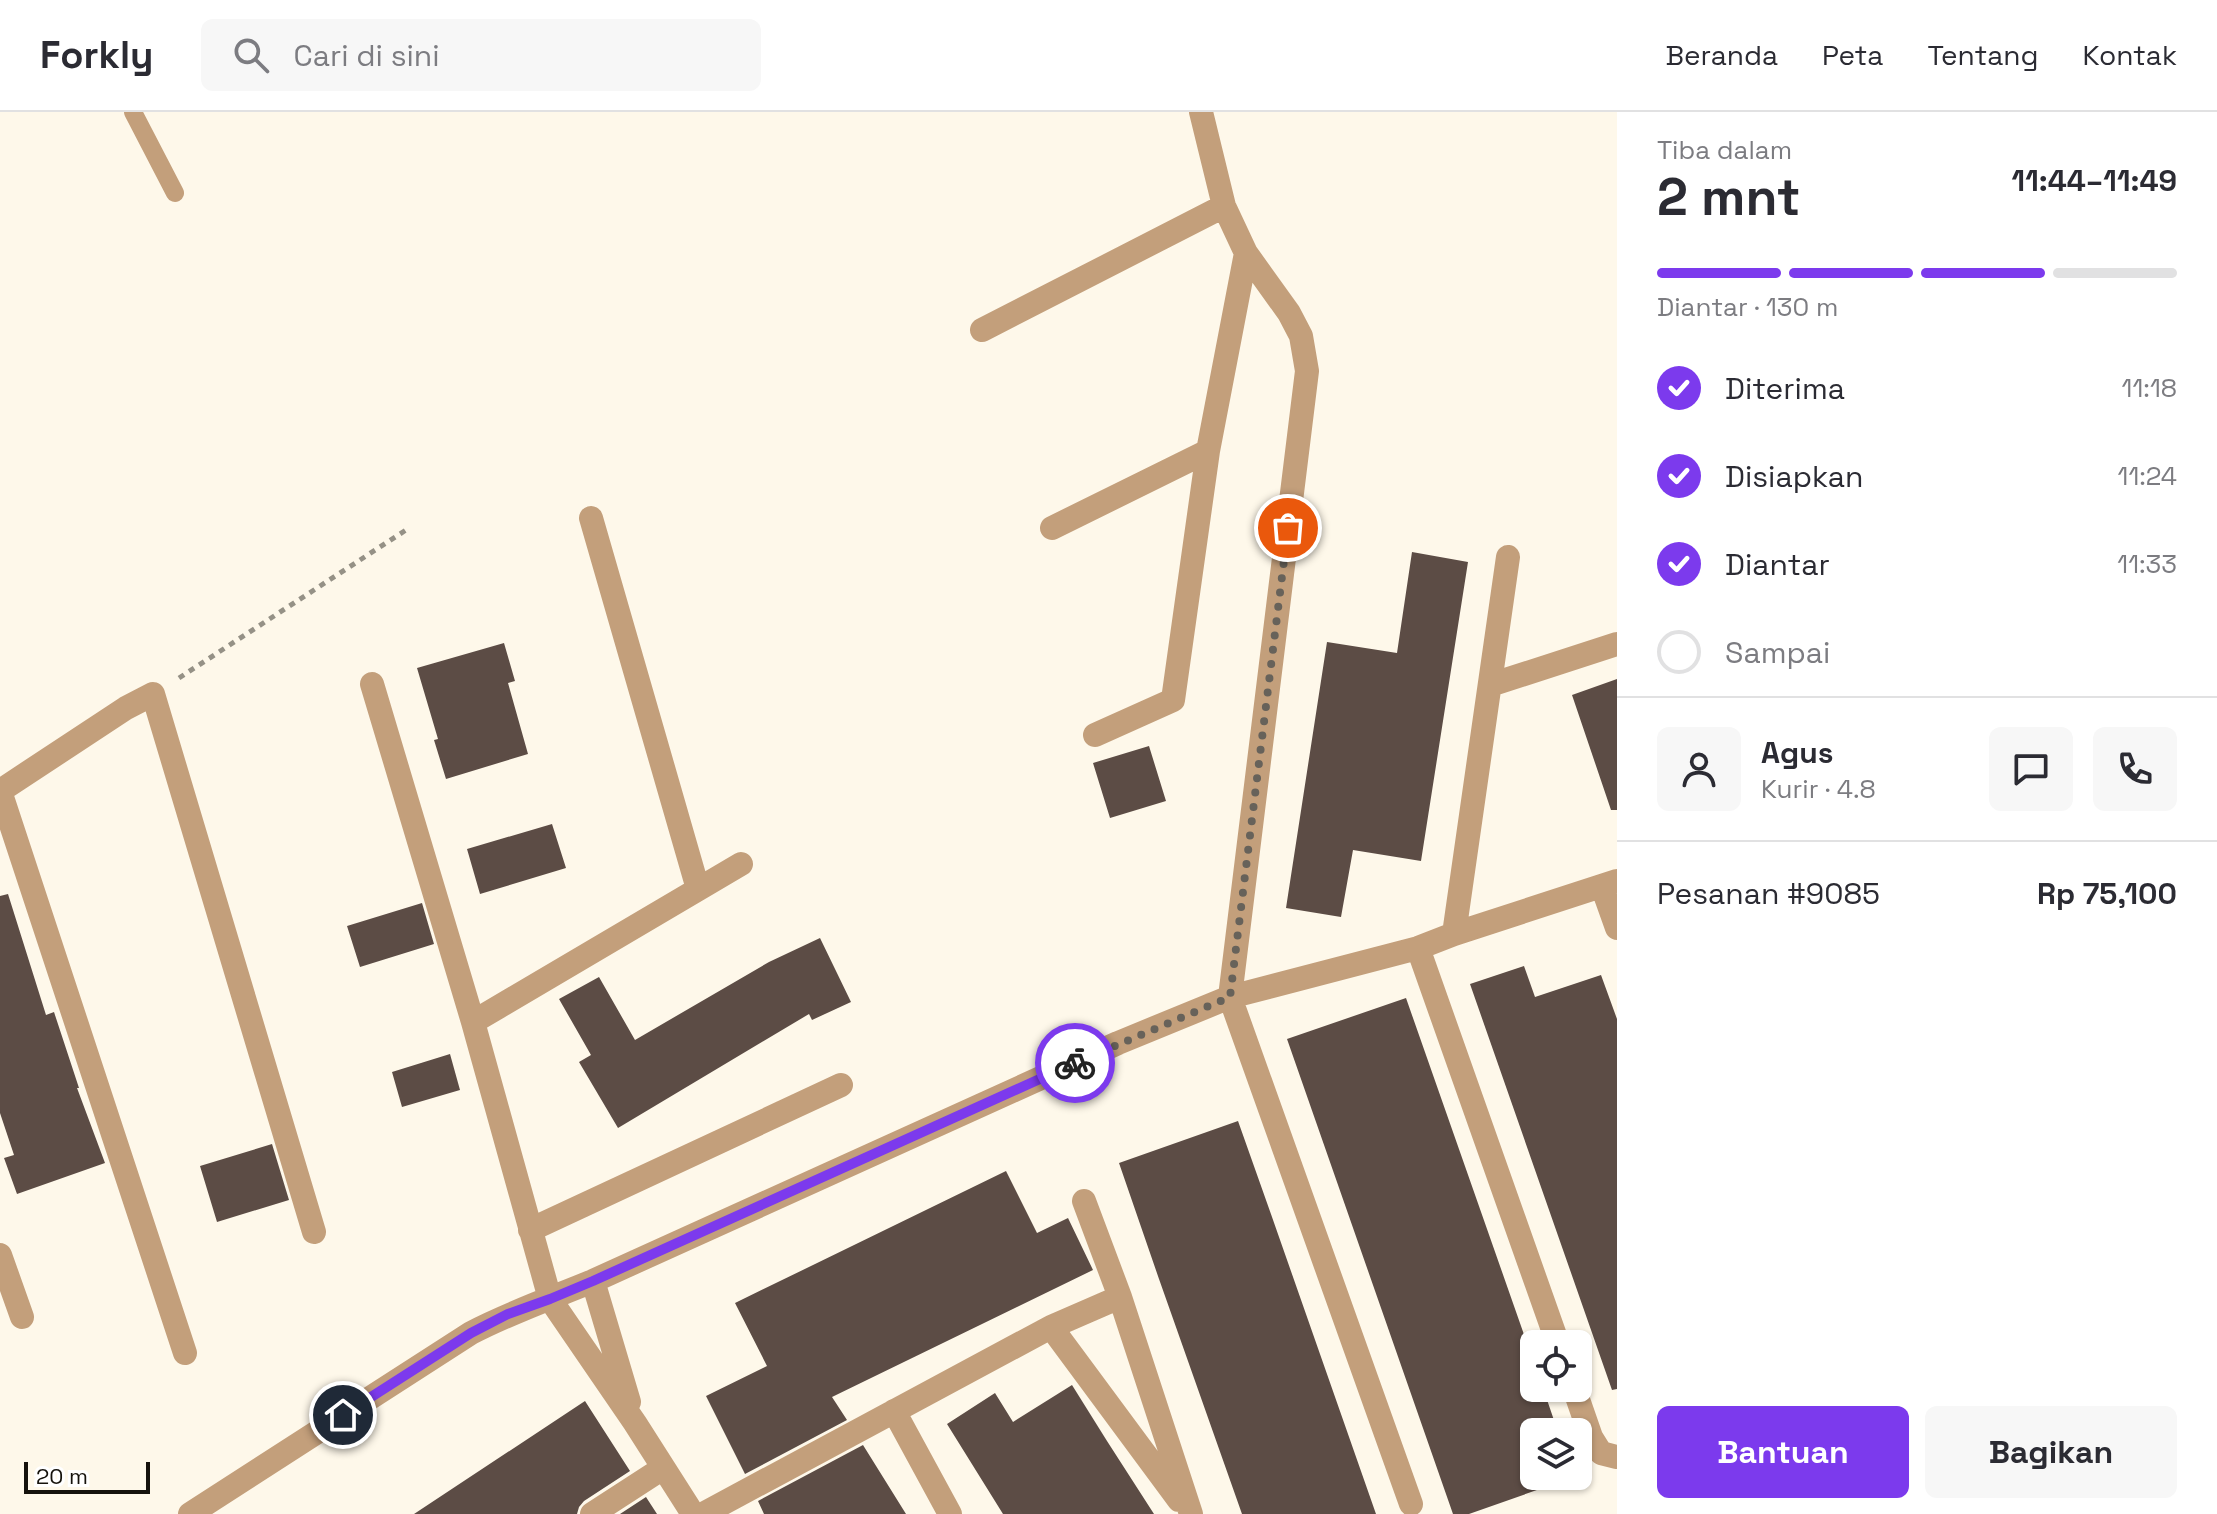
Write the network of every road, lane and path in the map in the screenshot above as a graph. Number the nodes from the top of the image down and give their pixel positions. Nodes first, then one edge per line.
1 (133, 112) edge
2 (1201, 112) edge
3 (175, 193) dead end
4 (1224, 206) junction
5 (1246, 253) junction
6 (982, 330) dead end
7 (1208, 451) junction
8 (591, 518) dead end
9 (409, 528) dead end
10 (1052, 528) dead end
11 (1508, 557) dead end
12 (1617, 644) edge
13 (372, 684) dead end
14 (1490, 685) junction
15 (153, 694) junction
16 (1095, 735) dead end
17 (0, 791) edge
18 (741, 864) dead end
19 (1610, 884) edge
20 (698, 889) junction
21 (1617, 928) edge
22 (1454, 934) junction
23 (1418, 948) junction
24 (1230, 997) junction
25 (473, 1022) junction
26 (841, 1085) dead end
27 (1084, 1201) dead end
28 (530, 1230) junction
29 (314, 1232) dead end
30 (0, 1255) edge
31 (593, 1281) junction
32 (1120, 1297) junction
33 (550, 1299) junction
34 (22, 1317) dead end
35 (1051, 1327) junction
36 (1553, 1330) edge
37 (185, 1353) dead end
38 (1579, 1402) edge
39 (894, 1411) junction
40 (635, 1423) junction
41 (1617, 1457) edge
42 (663, 1468) junction
43 (1411, 1504) dead end
44 (190, 1514) edge
45 (592, 1514) edge
46 (693, 1514) edge
47 (703, 1514) edge
48 (950, 1514) edge
49 (1190, 1514) edge

1 - 3 lane
2 - 4 street
4 - 5 street
4 - 6 street
5 - 7 street
5 - 24 street
7 - 10 street
7 - 16 street
8 - 20 street
9 - 15 path
11 - 14 street
12 - 14 street
13 - 25 street
14 - 22 street
15 - 17 street
15 - 29 street
17 - 37 street
18 - 20 street
19 - 21 street
19 - 22 street
20 - 25 street
22 - 23 street
23 - 24 street
23 - 36 street
24 - 31 street
24 - 43 street
25 - 28 street
26 - 28 street
27 - 32 street
28 - 33 street
30 - 34 street
31 - 33 street
31 - 40 street
32 - 35 street
32 - 49 street
33 - 40 street
33 - 44 street
35 - 39 street
35 - 49 street
38 - 41 street
39 - 47 street
39 - 48 street
40 - 42 street
42 - 45 street
42 - 46 street

